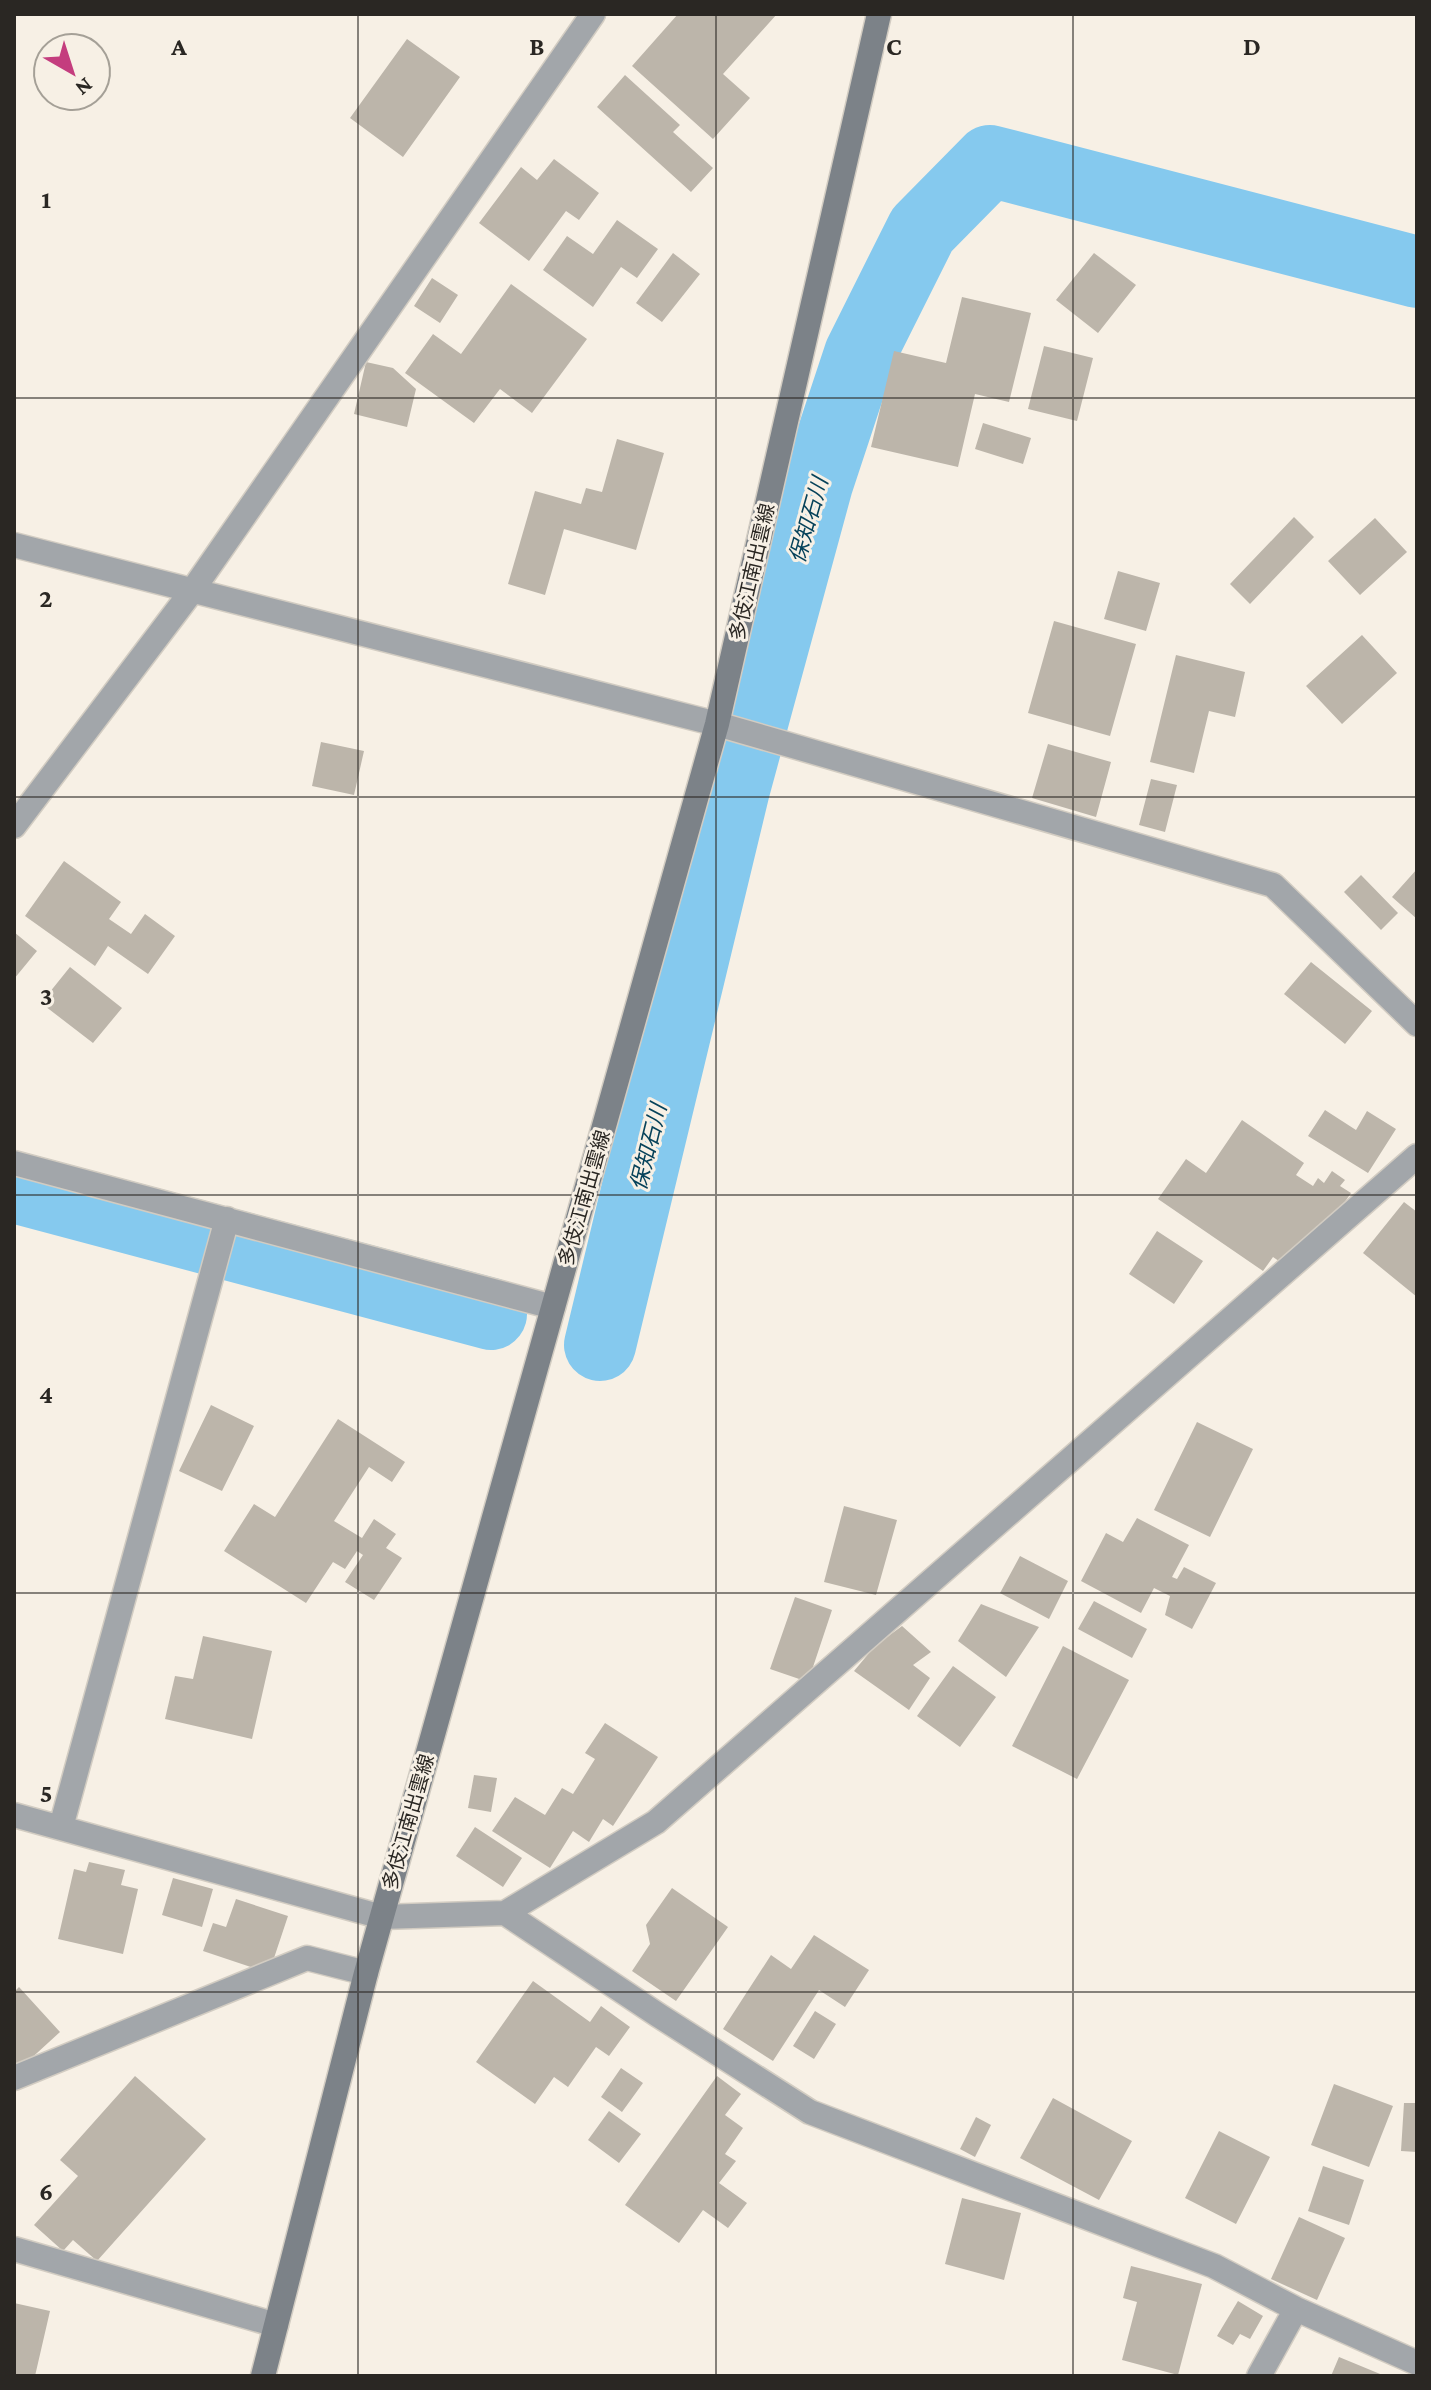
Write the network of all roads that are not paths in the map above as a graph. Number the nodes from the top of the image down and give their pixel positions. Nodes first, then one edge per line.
1 (593, 14) edge
2 (879, 14) edge
3 (14, 545) edge
4 (192, 591) junction
5 (717, 724) junction
6 (14, 826) edge
7 (1417, 1024) edge
8 (1417, 1156) edge
9 (14, 1163) edge
10 (227, 1219) junction
11 (553, 1307) junction
12 (14, 1815) edge
13 (61, 1827) junction
14 (505, 1913) junction
15 (382, 1917) junction
16 (366, 1973) junction
17 (14, 2078) edge
18 (14, 2249) edge
19 (1296, 2309) junction
20 (276, 2325) junction
21 (1417, 2363) edge
22 (263, 2376) edge
23 (1259, 2376) edge

1 - 4 street
2 - 5 main road, 多伎江南出雲線
3 - 4 street
4 - 5 street
4 - 6 street
5 - 7 street
5 - 11 main road, 多伎江南出雲線
8 - 14 street
9 - 10 street
10 - 11 street
10 - 13 street
11 - 15 main road, 多伎江南出雲線
12 - 13 street
13 - 15 street
14 - 15 street
14 - 19 street
15 - 16 main road, 多伎江南出雲線
16 - 17 street
16 - 20 main road, 多伎江南出雲線
18 - 20 street
19 - 21 street
19 - 23 street
20 - 22 main road, 多伎江南出雲線

